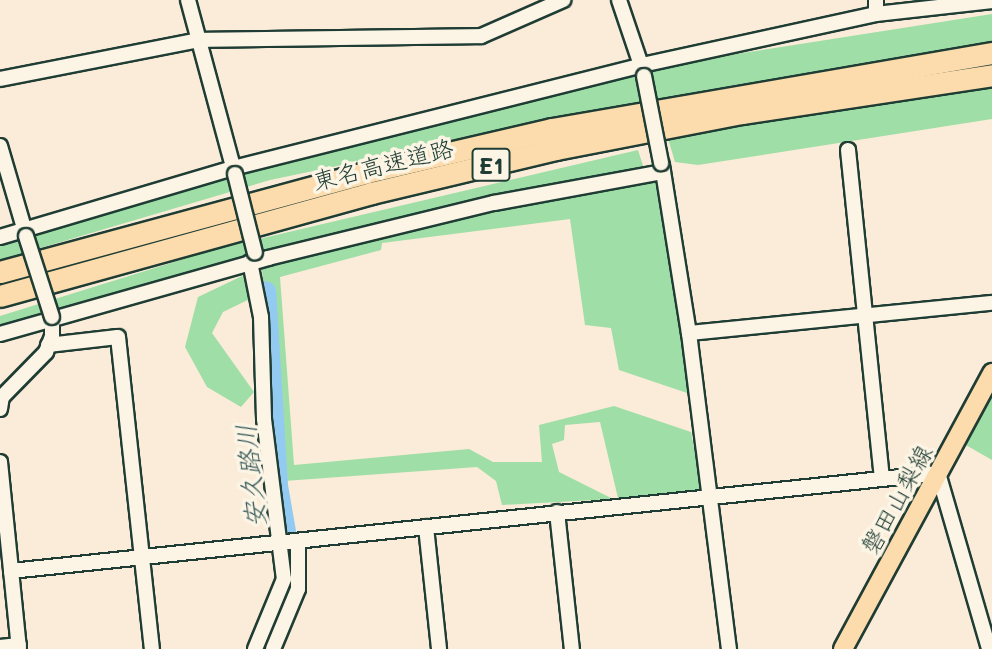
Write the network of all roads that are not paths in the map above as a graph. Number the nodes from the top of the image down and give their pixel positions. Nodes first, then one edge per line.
1 (188, 0) edge
2 (563, 0) edge
3 (619, 0) edge
4 (992, 1) edge
5 (876, 7) edge
6 (199, 40) junction
7 (992, 53) edge
8 (643, 70) junction
9 (992, 75) edge
10 (0, 79) edge
11 (0, 146) edge
12 (848, 150) dead end
13 (662, 167) junction
14 (234, 171) junction
15 (25, 232) junction
16 (0, 237) edge
17 (254, 258) junction
18 (0, 272) edge
19 (0, 296) edge
20 (992, 303) edge
21 (864, 316) junction
22 (52, 317) junction
23 (689, 333) junction
24 (0, 334) edge
25 (48, 345) junction
26 (992, 373) edge
27 (0, 409) edge
28 (0, 462) edge
29 (938, 473) junction
30 (882, 478) junction
31 (709, 496) junction
32 (557, 512) junction
33 (426, 527) junction
34 (298, 541) junction
35 (281, 542) junction
36 (142, 556) junction
37 (11, 571) junction
38 (985, 609) edge
39 (0, 647) edge
40 (19, 647) edge
41 (845, 647) edge
42 (152, 649) edge
43 (255, 649) edge
44 (273, 649) edge
45 (439, 649) edge
46 (572, 649) edge
47 (729, 649) edge
48 (989, 649) edge

1 - 6 street
2 - 6 street
3 - 8 street
4 - 5 street
5 - 8 street
6 - 10 street
6 - 14 street
7 - 18 highway, 東名高速道路 / E1
8 - 13 street, bridge
8 - 14 street
9 - 19 highway, 東名高速道路 / E1
11 - 15 street
12 - 21 street
13 - 17 street
13 - 23 street
14 - 15 street
14 - 17 street, bridge
15 - 16 street
15 - 22 street, bridge
17 - 22 street
17 - 35 street
20 - 21 street
21 - 23 street
21 - 30 street
22 - 24 street
22 - 25 street
23 - 31 street
25 - 27 street
25 - 36 street
26 - 29 main road, 磐田山梨線
28 - 37 street
29 - 30 street
29 - 38 street
29 - 41 main road, 磐田山梨線
30 - 31 street
31 - 32 street
31 - 47 street
32 - 33 street
32 - 46 street
33 - 34 street
33 - 45 street
34 - 35 street
34 - 44 street
35 - 36 street
35 - 43 street
36 - 37 street
36 - 42 street
37 - 40 street
38 - 48 street
39 - 40 street

